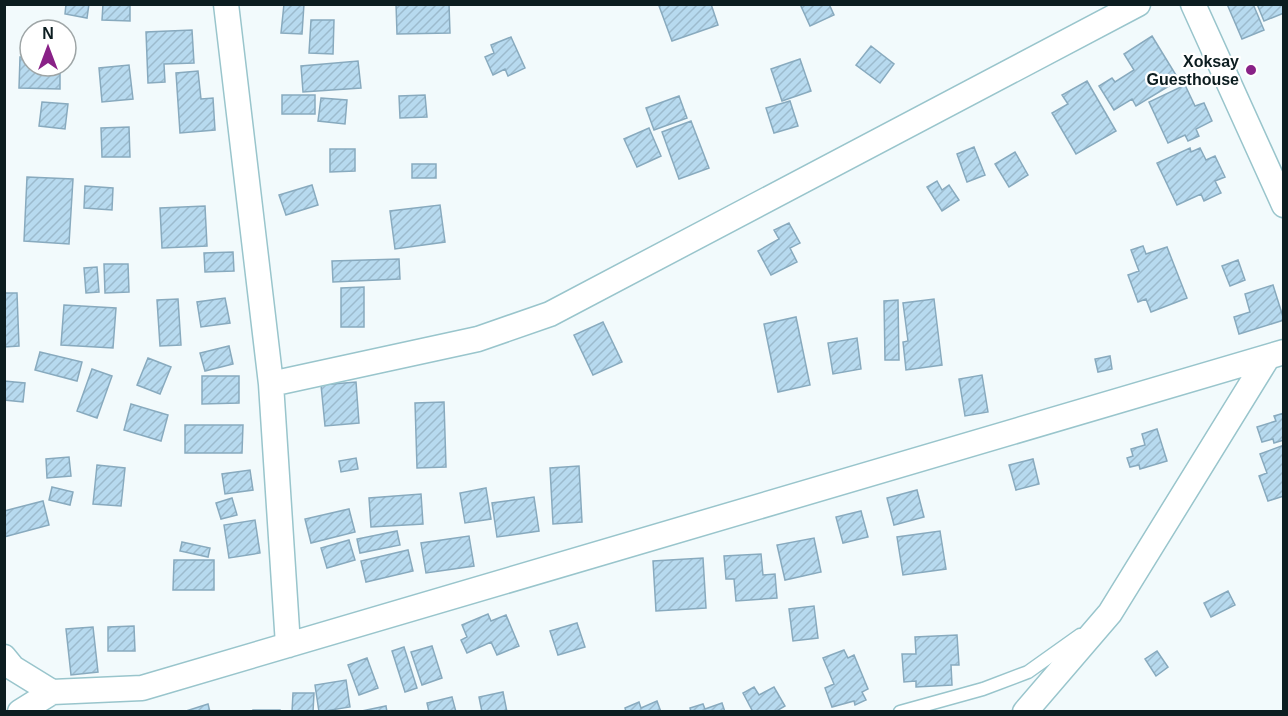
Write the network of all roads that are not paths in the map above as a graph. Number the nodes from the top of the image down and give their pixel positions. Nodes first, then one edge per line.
1 (226, 4) edge
2 (1138, 4) edge
3 (1193, 4) edge
4 (1284, 206) edge
5 (1276, 355) edge
6 (271, 384) junction
7 (1110, 613) junction
8 (288, 645) junction
9 (4, 657) edge
10 (52, 692) junction
11 (20, 711) edge
12 (900, 711) edge
13 (1025, 711) edge

1 - 6 street
2 - 6 street
3 - 4 street
5 - 7 street
5 - 8 street
6 - 8 street
7 - 12 lane
7 - 13 street
8 - 10 street
9 - 10 street
10 - 11 street

